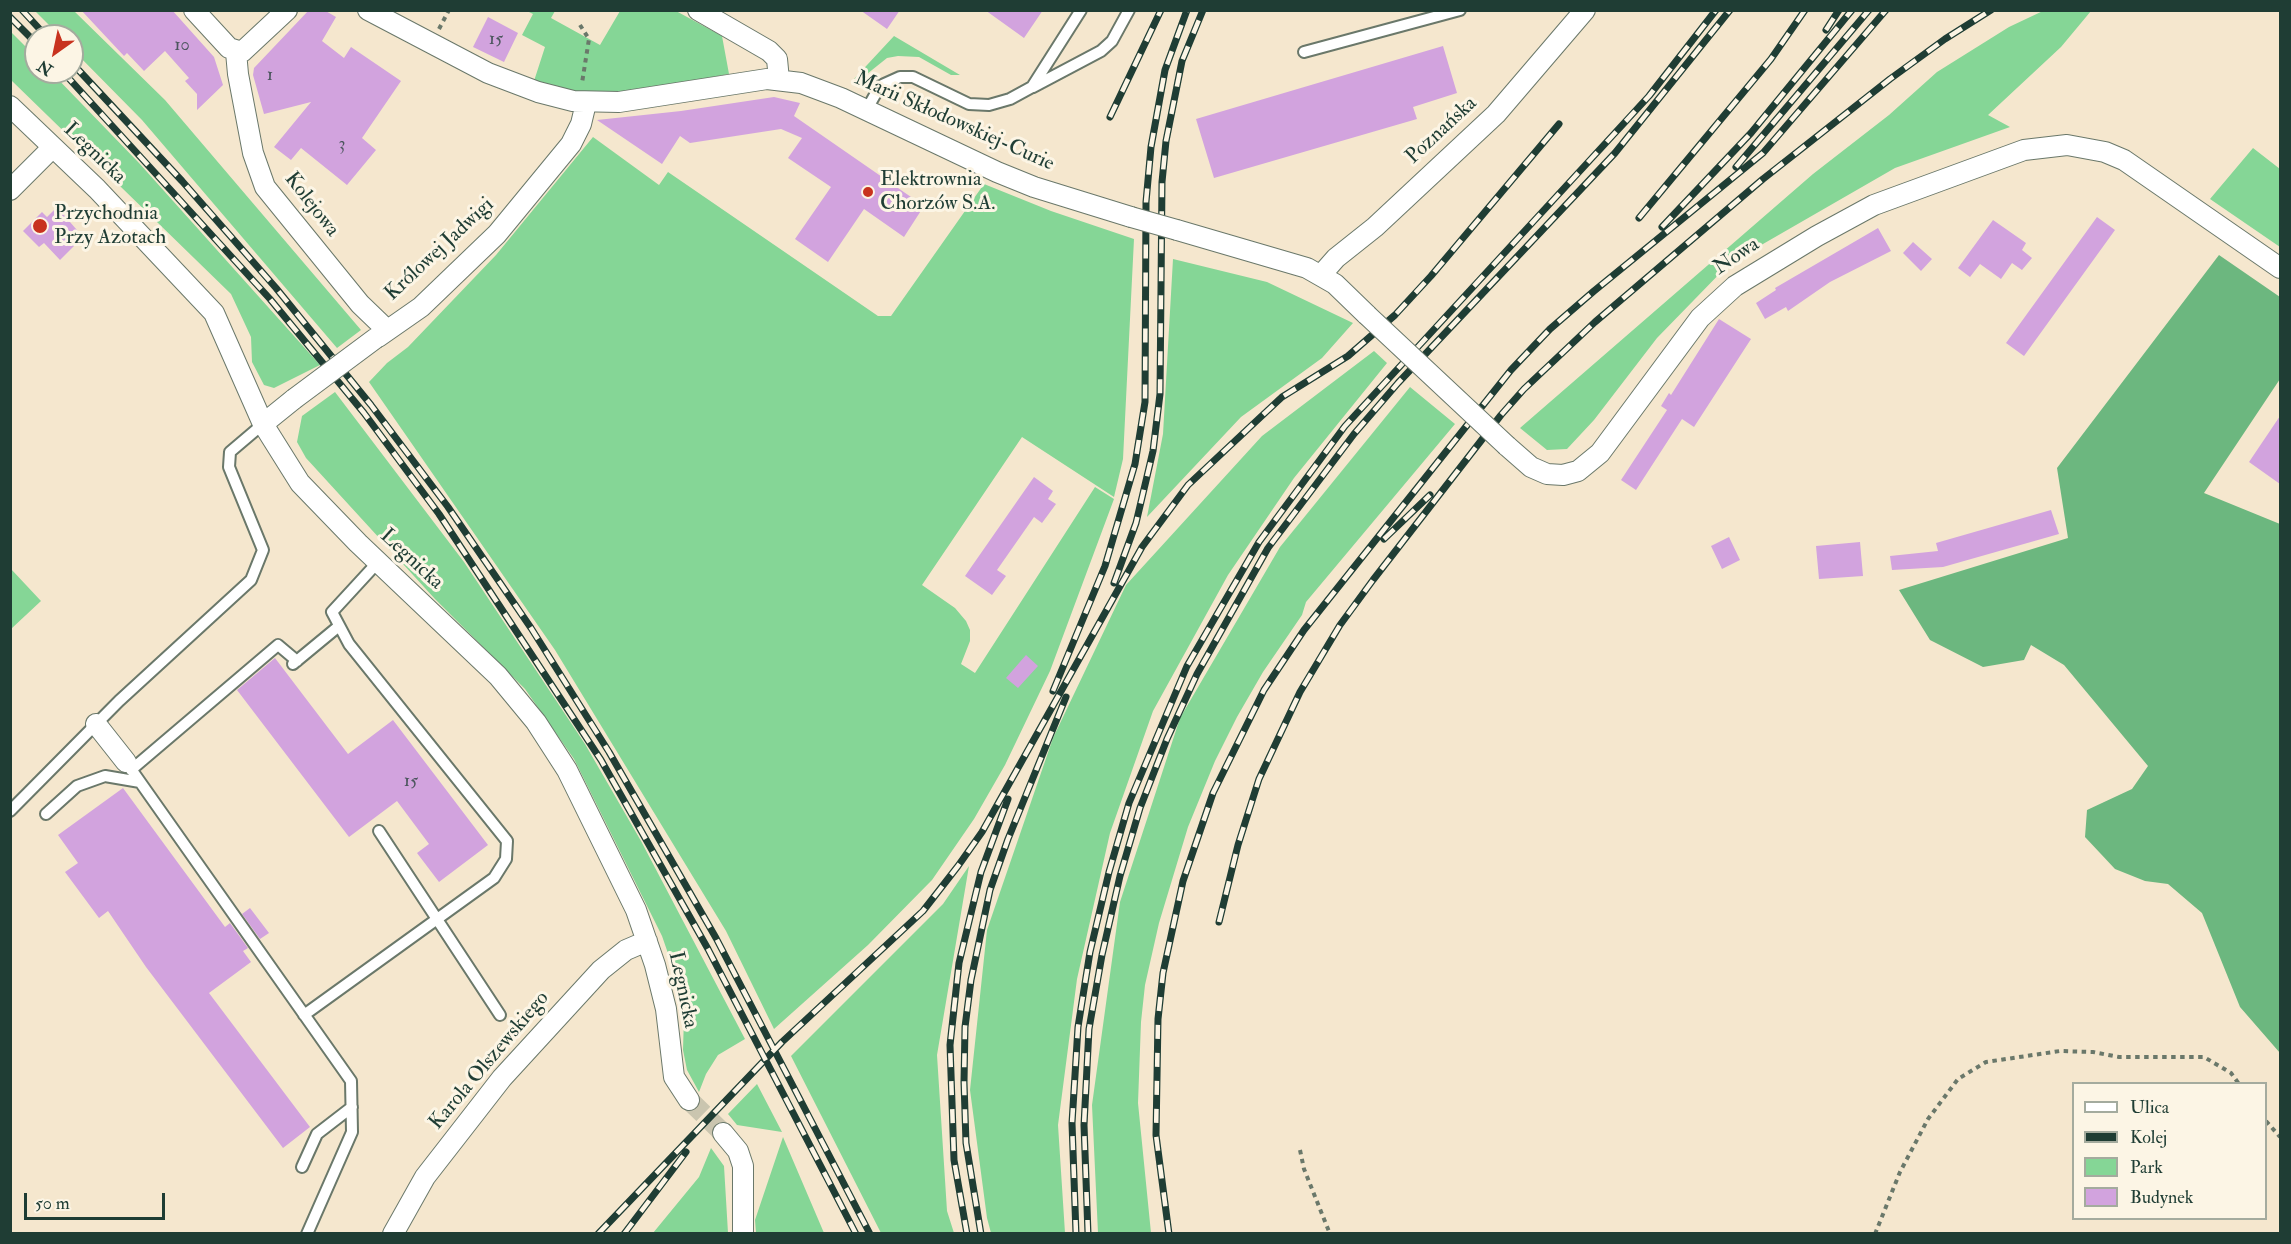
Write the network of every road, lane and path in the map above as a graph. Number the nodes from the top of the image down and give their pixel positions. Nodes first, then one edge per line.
1 (194, 10) edge
2 (287, 10) edge
3 (368, 10) edge
4 (698, 10) edge
5 (1081, 10) edge
6 (1129, 10) edge
7 (1460, 10) edge
8 (1585, 10) edge
9 (580, 25) dead end
10 (236, 52) junction
11 (1305, 52) dead end
12 (779, 80) junction
13 (1032, 87) junction
14 (583, 98) junction
15 (10, 106) edge
16 (867, 109) junction
17 (53, 147) junction
18 (10, 190) edge
19 (2280, 268) edge
20 (1321, 275) junction
21 (382, 334) junction
22 (263, 424) junction
23 (378, 562) junction
24 (339, 626) junction
25 (96, 724) junction
26 (128, 766) junction
27 (140, 782) junction
28 (10, 811) edge
29 (46, 814) dead end
30 (379, 831) dead end
31 (438, 919) junction
32 (647, 942) junction
33 (304, 1015) junction
34 (500, 1015) dead end
35 (2238, 1082) edge
36 (689, 1100) tunnel mouth
37 (352, 1107) junction
38 (2267, 1122) edge
39 (723, 1133) tunnel mouth
40 (2280, 1137) edge
41 (1300, 1150) dead end
42 (302, 1167) dead end
43 (307, 1233) edge
44 (393, 1233) edge
45 (743, 1233) edge
46 (1330, 1233) edge
47 (1875, 1233) edge

1 - 10 street
2 - 10 street
3 - 14 street, Marii Skłodowskiej-Curie
4 - 12 street
5 - 13 lane
6 - 13 lane
7 - 11 lane
8 - 20 street, Poznańska
9 - 14 path
10 - 21 street, Kolejowa
12 - 14 street, Marii Skłodowskiej-Curie
12 - 16 street, Marii Skłodowskiej-Curie
13 - 16 lane
14 - 21 street, Królowej Jadwigi
15 - 17 street, Legnicka
16 - 20 street, Marii Skłodowskiej-Curie, bridge
17 - 18 street
17 - 22 street, Legnicka
19 - 20 street, Nowa, bridge
21 - 22 street, Królowej Jadwigi, bridge
22 - 23 street, Legnicka
22 - 25 lane
23 - 24 lane
23 - 32 street, Legnicka
24 - 26 lane
24 - 31 lane
25 - 26 street
25 - 28 lane
26 - 27 lane
27 - 29 lane
27 - 33 lane
30 - 31 lane
31 - 33 lane
31 - 34 lane
32 - 36 street, Legnicka
32 - 44 street, Karola Olszewskiego
33 - 37 lane
35 - 47 path
37 - 42 lane
37 - 43 lane
38 - 40 path
39 - 45 street
41 - 46 path

